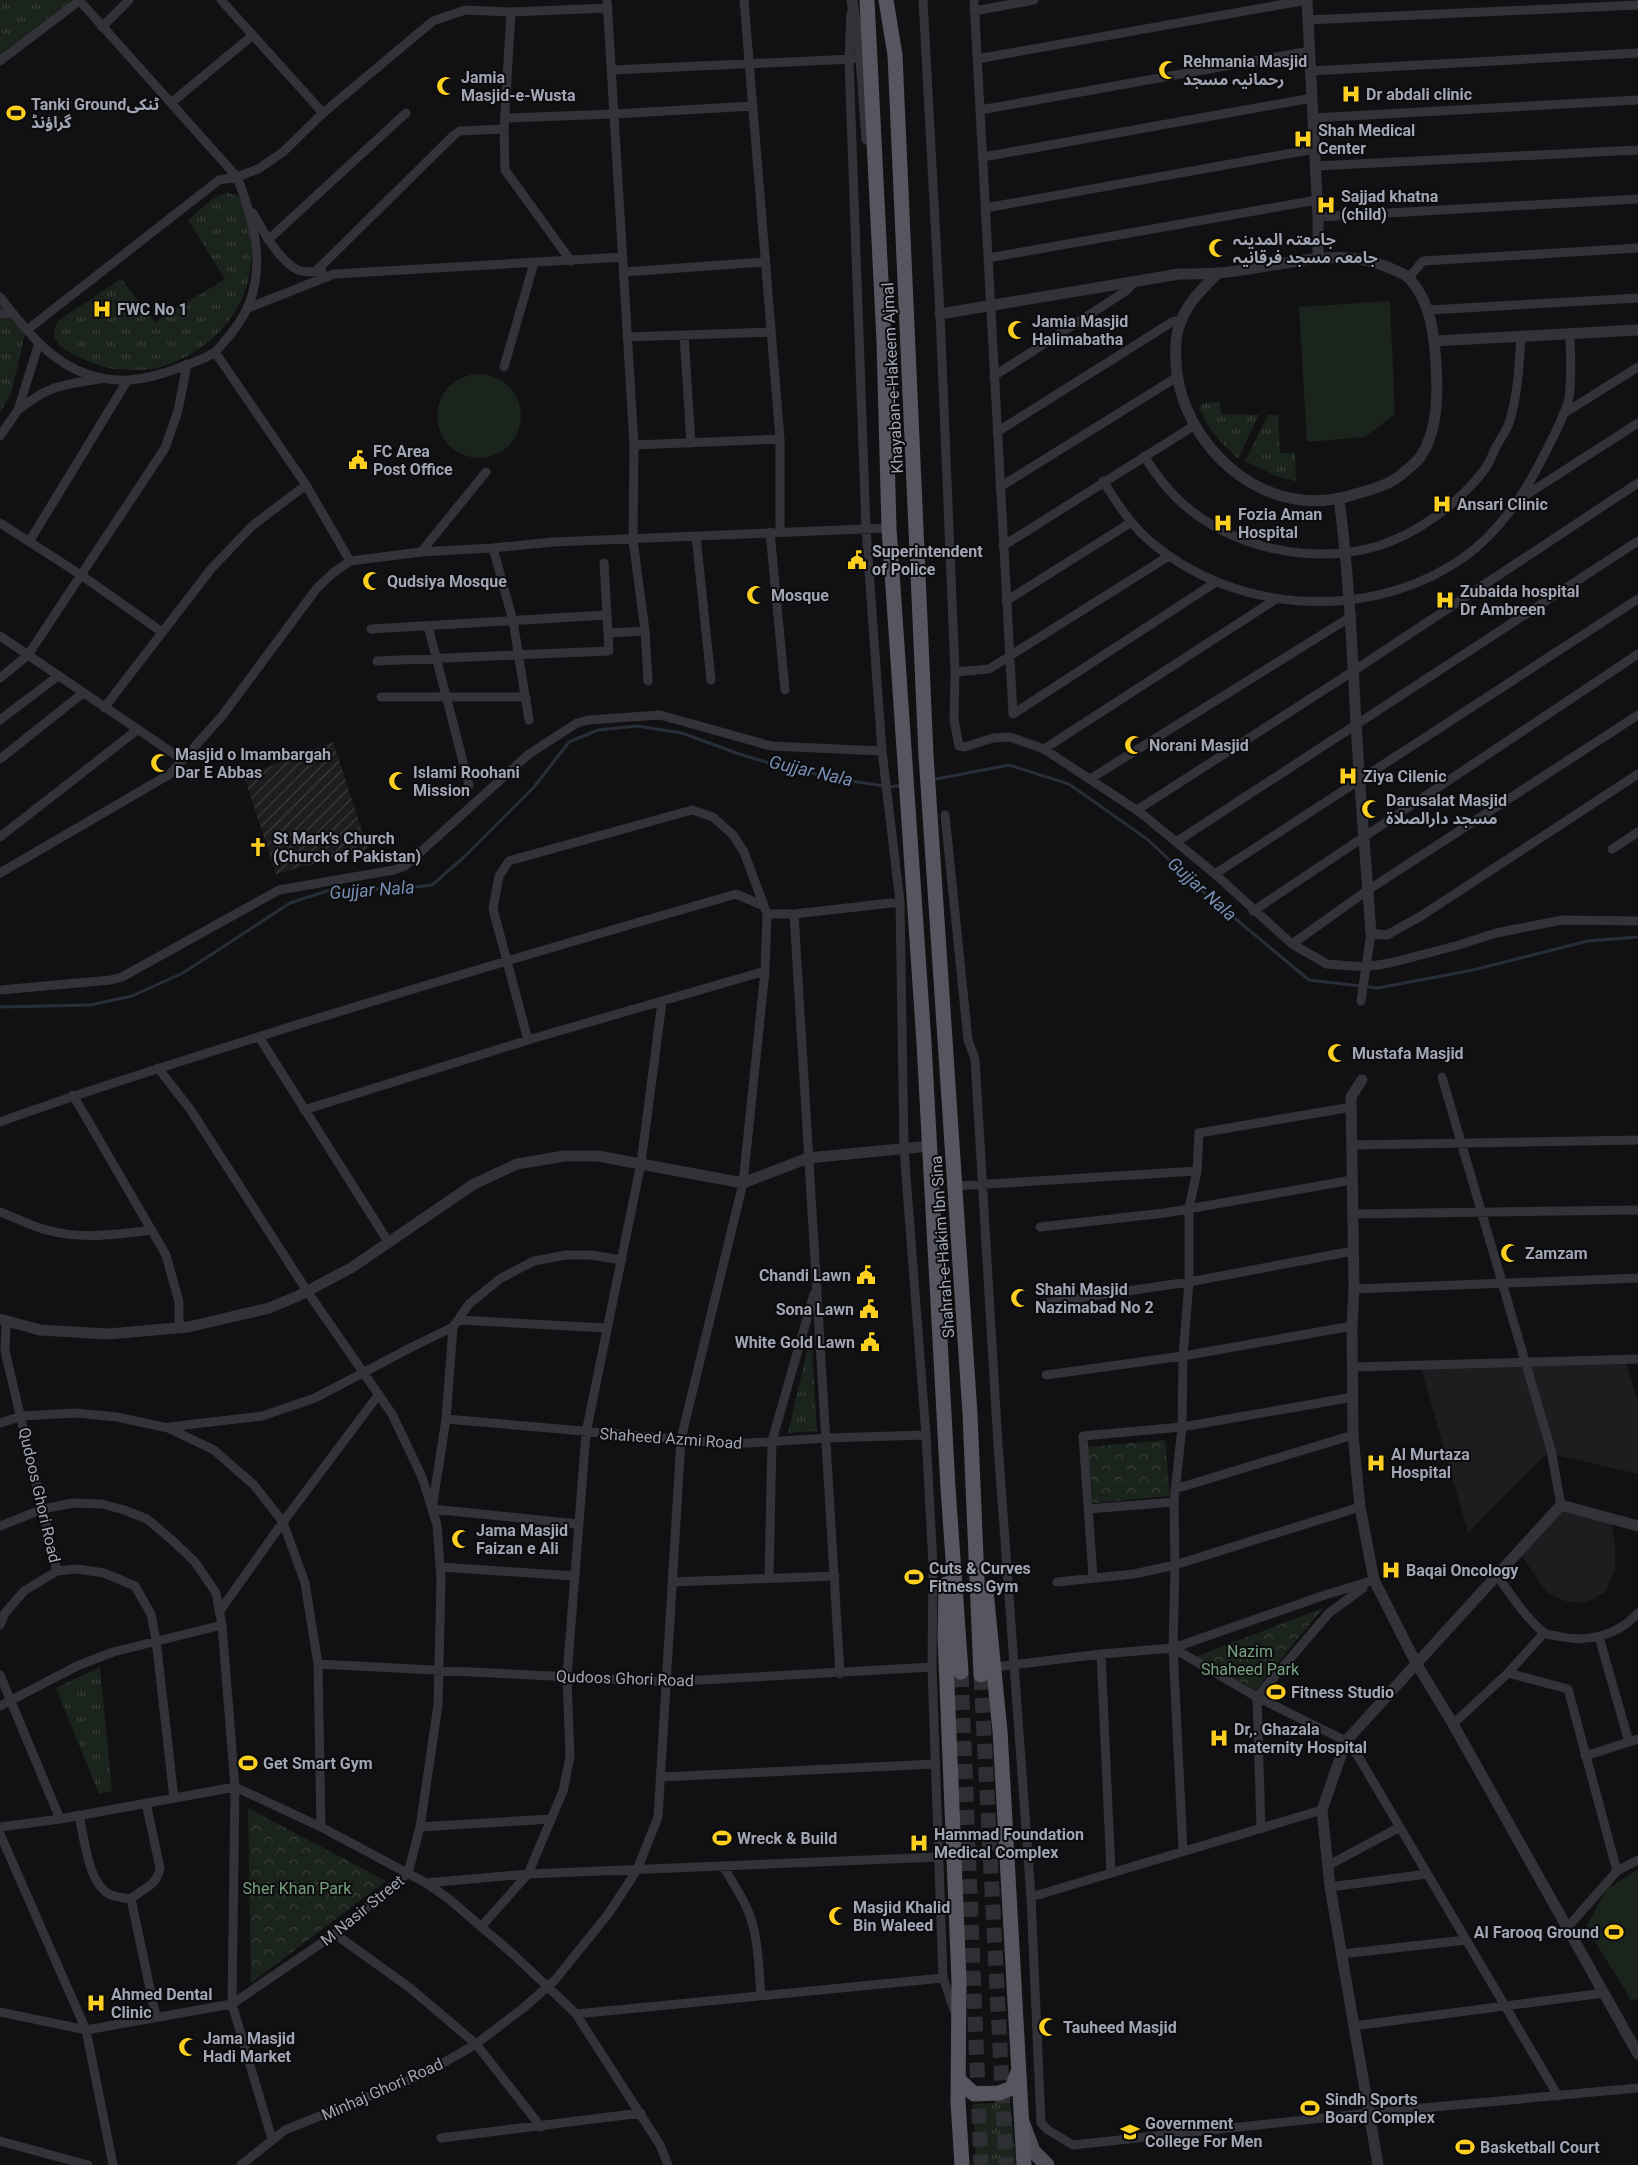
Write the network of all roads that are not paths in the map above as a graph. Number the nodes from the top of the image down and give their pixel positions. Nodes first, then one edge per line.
1 (79, 0) edge
2 (129, 0) edge
3 (221, 0) edge
4 (744, 0) edge
5 (851, 0) edge
6 (867, 0) edge
7 (886, 0) edge
8 (893, 0) edge
9 (922, 0) edge
10 (974, 0) edge
11 (1034, 0) edge
12 (1307, 0) edge
13 (608, 4) edge
14 (1638, 5) edge
15 (974, 11) junction
16 (511, 12) junction
17 (1308, 20) junction
18 (102, 27) junction
19 (253, 35) junction
20 (1310, 51) junction
21 (1638, 52) edge
22 (895, 55) junction
23 (861, 59) junction
24 (977, 59) junction
25 (849, 60) junction
26 (0, 61) edge
27 (750, 64) junction
28 (612, 70) junction
29 (1311, 71) junction
30 (1312, 98) junction
31 (1638, 100) edge
32 (171, 103) junction
33 (753, 106) junction
34 (980, 110) junction
35 (406, 112) dead end
36 (323, 113) junction
37 (614, 114) junction
38 (505, 118) junction
39 (1313, 118) junction
40 (504, 130) junction
41 (1315, 148) junction
42 (1638, 150) edge
43 (983, 157) junction
44 (1316, 166) junction
45 (237, 177) junction
46 (1638, 199) edge
47 (1317, 200) junction
48 (249, 207) junction
49 (985, 208) junction
50 (877, 217) junction
51 (1318, 217) junction
52 (268, 240) junction
53 (1638, 248) edge
54 (623, 257) junction
55 (988, 258) junction
56 (1318, 258) junction
57 (570, 261) junction
58 (766, 262) junction
59 (534, 263) junction
60 (316, 271) junction
61 (624, 272) junction
62 (334, 274) junction
63 (1218, 274) junction
64 (1409, 277) junction
65 (1135, 281) junction
66 (0, 297) edge
67 (1638, 298) edge
68 (991, 306) junction
69 (248, 308) junction
70 (1429, 310) junction
71 (12, 313) junction
72 (0, 314) edge
73 (940, 314) junction
74 (1181, 320) junction
75 (27, 330) junction
76 (1638, 330) edge
77 (771, 332) junction
78 (1570, 334) junction
79 (684, 335) junction
80 (1521, 336) junction
81 (627, 337) junction
82 (1434, 341) junction
83 (38, 343) junction
84 (215, 352) junction
85 (187, 364) junction
86 (504, 367) dead end
87 (1638, 367) edge
88 (994, 376) junction
89 (1177, 377) junction
90 (105, 378) junction
91 (127, 381) junction
92 (18, 410) junction
93 (1562, 414) junction
94 (1638, 423) edge
95 (1195, 425) junction
96 (997, 432) junction
97 (0, 436) edge
98 (780, 439) junction
99 (691, 443) junction
100 (634, 445) junction
101 (1144, 456) junction
102 (486, 472) dead end
103 (1103, 481) junction
104 (1638, 483) edge
105 (306, 485) junction
106 (1000, 487) junction
107 (1339, 500) junction
108 (1519, 500) junction
109 (1130, 522) junction
110 (0, 523) edge
111 (866, 528) junction
112 (889, 528) junction
113 (780, 531) junction
114 (770, 532) junction
115 (696, 536) junction
116 (633, 540) junction
117 (1638, 541) edge
118 (30, 542) junction
119 (1003, 546) junction
120 (494, 548) junction
121 (420, 552) junction
122 (1346, 553) junction
123 (1169, 556) junction
124 (350, 561) junction
125 (604, 563) dead end
126 (81, 575) junction
127 (1216, 582) junction
128 (1276, 599) junction
129 (1350, 599) junction
130 (1638, 599) edge
131 (1006, 601) junction
132 (607, 615) junction
133 (1352, 616) junction
134 (513, 621) junction
135 (428, 626) junction
136 (370, 629) dead end
137 (645, 631) junction
138 (162, 632) junction
139 (608, 633) junction
140 (0, 636) edge
141 (1638, 654) edge
142 (28, 655) junction
143 (519, 655) junction
144 (1009, 658) junction
145 (436, 659) junction
146 (377, 661) dead end
147 (1355, 670) junction
148 (954, 672) junction
149 (58, 676) junction
150 (0, 678) edge
151 (711, 680) dead end
152 (648, 681) dead end
153 (785, 690) dead end
154 (83, 693) junction
155 (381, 697) dead end
156 (446, 697) junction
157 (526, 697) junction
158 (104, 708) junction
159 (1638, 714) edge
160 (0, 720) edge
161 (530, 720) dead end
162 (1356, 723) junction
163 (137, 730) junction
164 (905, 749) joint
165 (1044, 750) junction
166 (882, 751) junction
167 (0, 759) edge
168 (183, 760) junction
169 (1638, 774) edge
170 (1090, 779) junction
171 (1360, 781) junction
172 (469, 785) dead end
173 (1137, 810) junction
174 (938, 816) junction
175 (1638, 832) edge
176 (1364, 836) junction
177 (0, 837) edge
178 (1176, 842) junction
179 (1612, 849) dead end
180 (0, 872) edge
181 (1214, 874) junction
182 (1368, 890) junction
183 (900, 902) junction
184 (765, 910) junction
185 (1253, 911) junction
186 (794, 914) junction
187 (1638, 920) edge
188 (1371, 932) junction
189 (1292, 944) junction
190 (506, 960) junction
191 (764, 970) junction
192 (1364, 970) junction
193 (0, 990) edge
194 (1360, 1001) dead end
195 (662, 1002) junction
196 (259, 1037) junction
197 (528, 1040) junction
198 (158, 1068) junction
199 (1442, 1077) dead end
200 (1362, 1080) dead end
201 (73, 1095) junction
202 (1352, 1106) junction
203 (304, 1110) junction
204 (0, 1122) edge
205 (1638, 1140) edge
206 (1460, 1143) junction
207 (930, 1146) junction
208 (1352, 1146) junction
209 (904, 1149) junction
210 (808, 1158) junction
211 (641, 1163) junction
212 (1197, 1171) junction
213 (1352, 1180) junction
214 (743, 1183) junction
215 (983, 1185) junction
216 (956, 1186) junction
217 (1189, 1208) junction
218 (1638, 1210) edge
219 (0, 1212) edge
220 (1482, 1213) junction
221 (1353, 1214) junction
222 (1040, 1227) dead end
223 (152, 1230) junction
224 (388, 1244) junction
225 (1353, 1252) junction
226 (622, 1260) junction
227 (1638, 1278) edge
228 (1189, 1282) junction
229 (1503, 1283) junction
230 (816, 1287) junction
231 (1354, 1289) junction
232 (307, 1291) junction
233 (1045, 1303) dead end
234 (3, 1320) edge
235 (456, 1323) junction
236 (1352, 1326) junction
237 (179, 1327) junction
238 (606, 1328) junction
239 (1184, 1356) junction
240 (1638, 1358) edge
241 (1526, 1363) junction
242 (1353, 1367) junction
243 (364, 1372) junction
244 (1046, 1375) dead end
245 (379, 1394) junction
246 (1353, 1397) junction
247 (22, 1416) junction
248 (446, 1419) junction
249 (0, 1423) edge
250 (1182, 1427) junction
251 (168, 1428) junction
252 (586, 1433) junction
253 (926, 1435) junction
254 (1353, 1435) junction
255 (827, 1438) junction
256 (680, 1439) junction
257 (772, 1442) junction
258 (948, 1488) junction
259 (1175, 1489) junction
260 (974, 1492) junction
261 (1174, 1502) junction
262 (1561, 1505) junction
263 (1360, 1507) junction
264 (43, 1509) junction
265 (432, 1509) junction
266 (1088, 1509) junction
267 (283, 1522) junction
268 (578, 1524) junction
269 (0, 1526) edge
270 (1638, 1526) edge
271 (1175, 1565) junction
272 (440, 1567) junction
273 (57, 1570) junction
274 (1496, 1574) junction
275 (574, 1576) junction
276 (835, 1576) junction
277 (1093, 1577) junction
278 (769, 1578) junction
279 (1374, 1580) junction
280 (672, 1582) junction
281 (1057, 1582) dead end
282 (219, 1612) junction
283 (1638, 1613) edge
284 (0, 1625) edge
285 (222, 1625) junction
286 (1544, 1633) junction
287 (1599, 1637) junction
288 (156, 1640) junction
289 (1174, 1648) junction
290 (1101, 1654) junction
291 (1416, 1662) junction
292 (318, 1664) junction
293 (1014, 1665) junction
294 (995, 1667) junction
295 (932, 1668) junction
296 (439, 1671) junction
297 (961, 1672) tunnel mouth
298 (1508, 1673) junction
299 (840, 1674) junction
300 (0, 1675) edge
301 (980, 1675) tunnel mouth
302 (567, 1676) junction
303 (666, 1682) junction
304 (1258, 1697) junction
305 (10, 1702) junction
306 (0, 1706) edge
307 (942, 1720) junction
308 (1453, 1724) junction
309 (1638, 1739) edge
310 (1346, 1741) junction
311 (1629, 1742) junction
312 (1586, 1756) junction
313 (936, 1764) junction
314 (661, 1776) junction
315 (235, 1787) junction
316 (174, 1798) junction
317 (146, 1803) junction
318 (1322, 1810) junction
319 (79, 1815) junction
320 (551, 1818) junction
321 (60, 1819) junction
322 (321, 1826) junction
323 (420, 1826) junction
324 (0, 1827) edge
325 (1400, 1827) junction
326 (1261, 1829) junction
327 (0, 1834) edge
328 (1183, 1850) junction
329 (940, 1857) junction
330 (1638, 1860) edge
331 (724, 1866) junction
332 (1327, 1866) junction
333 (637, 1870) junction
334 (1617, 1871) junction
335 (1111, 1872) junction
336 (408, 1873) junction
337 (528, 1874) junction
338 (1427, 1874) junction
339 (426, 1883) junction
340 (1330, 1887) junction
341 (1030, 1897) junction
342 (131, 1899) junction
343 (481, 1927) junction
344 (1567, 1928) junction
345 (335, 1934) junction
346 (1466, 1940) junction
347 (1341, 1954) junction
348 (943, 1978) junction
349 (548, 1987) junction
350 (1604, 1993) junction
351 (761, 1996) junction
352 (232, 2004) junction
353 (1504, 2006) junction
354 (0, 2012) edge
355 (576, 2014) junction
356 (156, 2017) junction
357 (958, 2024) junction
358 (1353, 2026) junction
359 (86, 2030) junction
360 (476, 2044) junction
361 (1638, 2054) edge
362 (1019, 2071) junction
363 (958, 2079) junction
364 (1638, 2088) edge
365 (1558, 2096) junction
366 (641, 2113) junction
367 (1369, 2113) junction
368 (1020, 2116) junction
369 (541, 2126) junction
370 (441, 2138) dead end
371 (272, 2139) junction
372 (0, 2141) edge
373 (962, 2164) edge
374 (88, 2165) edge
375 (113, 2165) edge
376 (241, 2165) edge
377 (668, 2165) edge
378 (1024, 2165) edge
379 (1047, 2165) edge
380 (1378, 2165) edge

1 - 18 street
1 - 26 street
2 - 18 street
3 - 19 street
4 - 27 street
5 - 23 street
5 - 25 street
6 - 50 highway, Khayaban-e-Hakeem Ajmal
7 - 22 highway, Khayaban-e-Hakeem Ajmal
8 - 22 street
9 - 73 street
10 - 15 street
11 - 15 street
12 - 17 street
12 - 24 street
13 - 16 street
13 - 28 street
14 - 17 street
15 - 24 street
16 - 36 street
16 - 38 street
17 - 20 street
18 - 32 street
19 - 32 street
19 - 36 street
20 - 29 street
20 - 34 street
21 - 29 street
22 - 174 highway, Khayaban-e-Hakeem Ajmal
23 - 25 street
23 - 50 street
24 - 34 street
25 - 27 street
25 - 111 street
27 - 28 street
27 - 33 street
28 - 37 street
29 - 30 street
30 - 39 street
30 - 43 street
31 - 39 street
32 - 45 street
33 - 37 street
33 - 58 street
34 - 43 street
35 - 52 street
36 - 45 street
37 - 38 street
37 - 54 street
38 - 40 street
39 - 41 street
40 - 57 street
40 - 60 street
41 - 44 street
41 - 49 street
42 - 44 street
43 - 49 street
44 - 47 street
45 - 48 street
45 - 75 street
46 - 51 street
47 - 51 street
47 - 55 street
48 - 52 street
48 - 69 street
49 - 55 street
50 - 112 highway, Khayaban-e-Hakeem Ajmal
51 - 56 street
52 - 60 street
53 - 64 street
54 - 57 street
54 - 61 street
55 - 68 street
56 - 63 street
56 - 64 street
57 - 59 street
58 - 61 street
58 - 77 street
59 - 62 street
59 - 86 street
60 - 62 street
61 - 81 street
62 - 69 street
63 - 65 street
63 - 74 street
64 - 70 street
65 - 68 street
65 - 88 street
66 - 71 street
67 - 70 street
68 - 73 street
68 - 88 street
69 - 84 street
70 - 82 street
71 - 72 street
71 - 75 street
73 - 148 street
74 - 89 street
74 - 96 street
75 - 83 street
76 - 78 street
77 - 79 street
77 - 98 street
78 - 80 street
78 - 93 street
79 - 81 street
79 - 99 street
80 - 82 street
80 - 122 street
81 - 100 street
82 - 107 street
83 - 90 street
83 - 92 street
84 - 85 street
84 - 105 street
85 - 91 street
85 - 126 street
87 - 93 street
88 - 96 street
89 - 95 street
89 - 106 street
90 - 91 street
90 - 92 street
91 - 118 street
92 - 97 street
93 - 108 street
94 - 108 street
95 - 101 street
95 - 107 street
96 - 106 street
98 - 99 street
98 - 113 street
99 - 100 street
100 - 116 street
101 - 103 street
101 - 122 street
102 - 121 street
103 - 109 street
103 - 119 street
104 - 147 street
105 - 124 street
105 - 138 street
106 - 119 street
107 - 122 street
108 - 129 street
109 - 123 street
109 - 131 street
110 - 118 street
111 - 112 street
111 - 113 street
111 - 166 street
112 - 164 highway, Khayaban-e-Hakeem Ajmal
113 - 114 street
114 - 115 street
114 - 153 street
115 - 116 street
115 - 151 street
116 - 120 street
116 - 137 street
117 - 162 street
118 - 126 street
119 - 131 street
120 - 121 street
120 - 134 street
121 - 124 street
122 - 129 street
123 - 127 street
123 - 144 street
124 - 168 street
125 - 132 street
126 - 138 street
126 - 142 street
127 - 128 street
127 - 144 street
128 - 129 street
128 - 165 street
129 - 133 street
130 - 171 street
131 - 144 street
132 - 134 street
132 - 139 street
133 - 147 street
133 - 170 street
134 - 135 street
134 - 143 street
135 - 136 street
135 - 145 street
137 - 139 street
137 - 152 street
138 - 158 street
139 - 143 street
140 - 142 street
141 - 176 street
142 - 149 street
142 - 150 street
143 - 145 street
143 - 157 street
144 - 148 street
145 - 146 street
145 - 156 street
147 - 162 street
147 - 173 street
148 - 165 street
149 - 154 street
149 - 160 street
154 - 158 street
154 - 167 street
155 - 156 street
156 - 157 street
156 - 172 street
157 - 161 street
158 - 163 street
159 - 182 street
162 - 171 street
162 - 178 street
163 - 168 street
163 - 177 street
164 - 207 highway, Shahrah-e-Hakim Ibn Sina
165 - 170 street
166 - 183 street
166 - 193 street
168 - 180 street
169 - 188 street
170 - 173 street
171 - 176 street
171 - 181 street
173 - 178 street
174 - 215 street
174 - 216 highway, Shahrah-e-Hakim Ibn Sina
175 - 179 street
176 - 182 street
176 - 185 street
178 - 181 street
181 - 185 street
182 - 188 street
182 - 189 street
183 - 186 street
183 - 209 street
184 - 186 street
184 - 190 street
184 - 190 street
184 - 191 street, Minhaj Ghori Road
185 - 189 street
186 - 210 street
187 - 192 street
188 - 192 street
189 - 192 street
190 - 196 street
190 - 197 street
191 - 195 street
191 - 214 street, Minhaj Ghori Road
192 - 194 street
195 - 197 street
195 - 211 street
196 - 198 street
196 - 203 street
197 - 203 street
198 - 201 street
198 - 232 street
199 - 206 street
200 - 202 street
201 - 204 street
201 - 223 street
202 - 208 street
202 - 212 street
203 - 224 street
205 - 206 street
206 - 208 street
206 - 220 street
207 - 209 street
207 - 258 highway, Shahrah-e-Hakim Ibn Sina
208 - 213 street
209 - 210 street
209 - 253 street
210 - 214 street
210 - 230 street
211 - 214 street
211 - 224 street
211 - 226 street
212 - 215 street
212 - 217 street
213 - 217 street
213 - 221 street
214 - 256 street, Minhaj Ghori Road
215 - 216 street
215 - 293 street
216 - 260 highway, Shahrah-e-Hakim Ibn Sina
217 - 222 street
217 - 228 street
218 - 220 street
219 - 223 street
220 - 221 street
220 - 229 street
221 - 225 street
223 - 237 street
224 - 232 street
225 - 228 street
225 - 231 street
226 - 235 street
226 - 238 street
227 - 229 street
228 - 233 street
228 - 239 street
229 - 231 street
229 - 241 street
230 - 255 street
230 - 257 street
231 - 236 street
232 - 237 street
232 - 243 street
234 - 237 street
234 - 247 street
235 - 238 street
235 - 243 street
235 - 248 street
236 - 239 street
236 - 242 street
238 - 252 street
239 - 244 street
239 - 250 street
240 - 241 street
241 - 242 street
241 - 262 street
242 - 246 street
243 - 245 street
243 - 251 street
245 - 265 street
245 - 267 street
246 - 250 street
246 - 254 street
247 - 249 street
247 - 251 street, Qudoos Ghori Road
247 - 264 street, Qudoos Ghori Road
248 - 252 street, Shaheed Azmi Road
248 - 265 street
250 - 259 street
250 - 266 street
251 - 267 street, Qudoos Ghori Road
252 - 256 street, Shaheed Azmi Road
252 - 268 street
253 - 255 street, Shaheed Azmi Road
253 - 295 street
254 - 259 street
254 - 263 street
255 - 257 street, Shaheed Azmi Road
255 - 276 street
256 - 257 street, Shaheed Azmi Road
256 - 280 street, Minhaj Ghori Road
257 - 278 street
258 - 297 highway, Shahrah-e-Hakim Ibn Sina
258 - 307 highway
259 - 261 street
260 - 294 highway
260 - 301 highway, Shahrah-e-Hakim Ibn Sina
261 - 266 street
261 - 271 street
262 - 270 street
262 - 274 street
263 - 271 street
263 - 279 street
264 - 269 street
264 - 273 street, Qudoos Ghori Road
264 - 282 street
265 - 268 street
265 - 272 street
266 - 277 street
267 - 282 street
267 - 292 street, Qudoos Ghori Road
268 - 275 street
271 - 277 street
271 - 289 street
272 - 275 street
272 - 296 street
273 - 284 street
273 - 288 street
274 - 286 street
274 - 291 street
275 - 302 street
276 - 278 street
276 - 299 street
277 - 281 street
278 - 280 street
279 - 289 street
279 - 291 street
279 - 304 street
280 - 303 street, Minhaj Ghori Road
282 - 285 street
283 - 287 street
285 - 288 street
285 - 315 street
286 - 287 street
286 - 298 street
287 - 311 street
288 - 305 street
288 - 316 street
289 - 290 street
289 - 304 street
289 - 328 street
290 - 293 street
290 - 335 street
291 - 308 street
291 - 310 street
292 - 296 street, Qudoos Ghori Road
292 - 322 street, Qudoos Ghori Road
293 - 294 street
293 - 341 street
294 - 362 highway
295 - 299 street, Qudoos Ghori Road
295 - 307 street
296 - 302 street, Qudoos Ghori Road
296 - 323 street
298 - 308 street
298 - 312 street
299 - 303 street, Qudoos Ghori Road
300 - 305 street
302 - 303 street, Qudoos Ghori Road
302 - 320 street
303 - 314 street, Minhaj Ghori Road
304 - 310 street
304 - 326 street
305 - 306 street
305 - 321 street
307 - 313 street
307 - 357 highway
308 - 344 street
309 - 311 street
310 - 318 street
310 - 325 street
311 - 312 street
312 - 334 street
313 - 314 street
313 - 329 street
314 - 333 street, Minhaj Ghori Road
315 - 316 street
315 - 322 street
315 - 352 street
316 - 317 street
317 - 319 street
317 - 342 street
318 - 326 street
318 - 332 street
319 - 321 street
319 - 342 street
320 - 323 street
320 - 337 street
321 - 324 street
322 - 336 street
323 - 336 street
325 - 332 street
325 - 338 street
326 - 328 street
327 - 359 street
328 - 335 street
329 - 331 street
329 - 348 street
330 - 334 street
331 - 333 street
331 - 351 street
332 - 340 street
333 - 337 street
333 - 349 street, Minhaj Ghori Road
334 - 344 street
335 - 341 street
336 - 339 street, M Nasir Street
336 - 345 street, M Nasir Street
337 - 339 street
337 - 343 street
338 - 340 street
338 - 346 street
339 - 343 street, M Nasir Street
340 - 347 street
341 - 367 street
342 - 356 street
343 - 349 street, M Nasir Street
344 - 350 street
345 - 352 street, M Nasir Street
345 - 360 street
346 - 347 street
346 - 353 street
347 - 358 street
348 - 351 street
348 - 357 street
349 - 355 street, M Nasir Street
349 - 360 street, Minhaj Ghori Road
350 - 353 street
350 - 361 street
351 - 355 street
352 - 356 street, M Nasir Street
352 - 371 street
353 - 358 street
353 - 365 street
354 - 359 street, M Nasir Street
355 - 366 street, M Nasir Street
356 - 359 street, M Nasir Street
357 - 363 highway
358 - 367 street
359 - 375 street
360 - 369 street
360 - 371 street, Minhaj Ghori Road
362 - 363 highway
362 - 368 highway
363 - 373 highway
364 - 365 street
365 - 367 street
366 - 369 street
366 - 377 street, M Nasir Street
367 - 380 street
368 - 378 highway
368 - 379 main road
369 - 370 street
371 - 376 street, Minhaj Ghori Road
372 - 374 street

